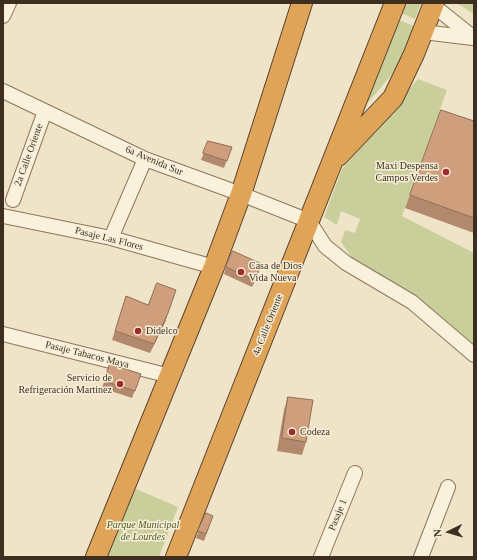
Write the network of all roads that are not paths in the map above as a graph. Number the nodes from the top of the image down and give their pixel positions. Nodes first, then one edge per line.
1 (9, 3) edge
2 (302, 3) edge
3 (395, 3) edge
4 (434, 5) edge
5 (3, 16) edge
6 (423, 32) junction
7 (474, 38) edge
8 (3, 91) edge
9 (45, 111) junction
10 (145, 159) junction
11 (334, 160) junction
12 (241, 194) junction
13 (13, 200) dead end
14 (3, 216) edge
15 (309, 221) junction
16 (111, 238) junction
17 (214, 267) junction
18 (3, 334) edge
19 (474, 355) edge
20 (170, 376) junction
21 (356, 473) dead end
22 (448, 487) dead end
23 (96, 557) edge
24 (176, 557) edge
25 (322, 557) edge
26 (421, 557) edge

1 - 5 street
2 - 12 highway
3 - 11 highway, 4a Calle Oriente
4 - 6 highway
4 - 7 street
6 - 7 street
6 - 11 highway
8 - 9 street, 6a Avenida Sur
9 - 10 street, 6a Avenida Sur
9 - 13 street, 2a Calle Oriente
10 - 12 street, 6a Avenida Sur
10 - 16 street
11 - 15 highway, 4a Calle Oriente
12 - 15 street, 6a Avenida Sur
12 - 17 highway
14 - 16 street, Pasaje Las Flores
15 - 19 street
15 - 24 highway, 4a Calle Oriente
16 - 17 street, Pasaje Las Flores
17 - 20 highway
18 - 20 street, Pasaje Tabacos Maya
20 - 23 highway
21 - 25 street, Pasaje 1
22 - 26 street

